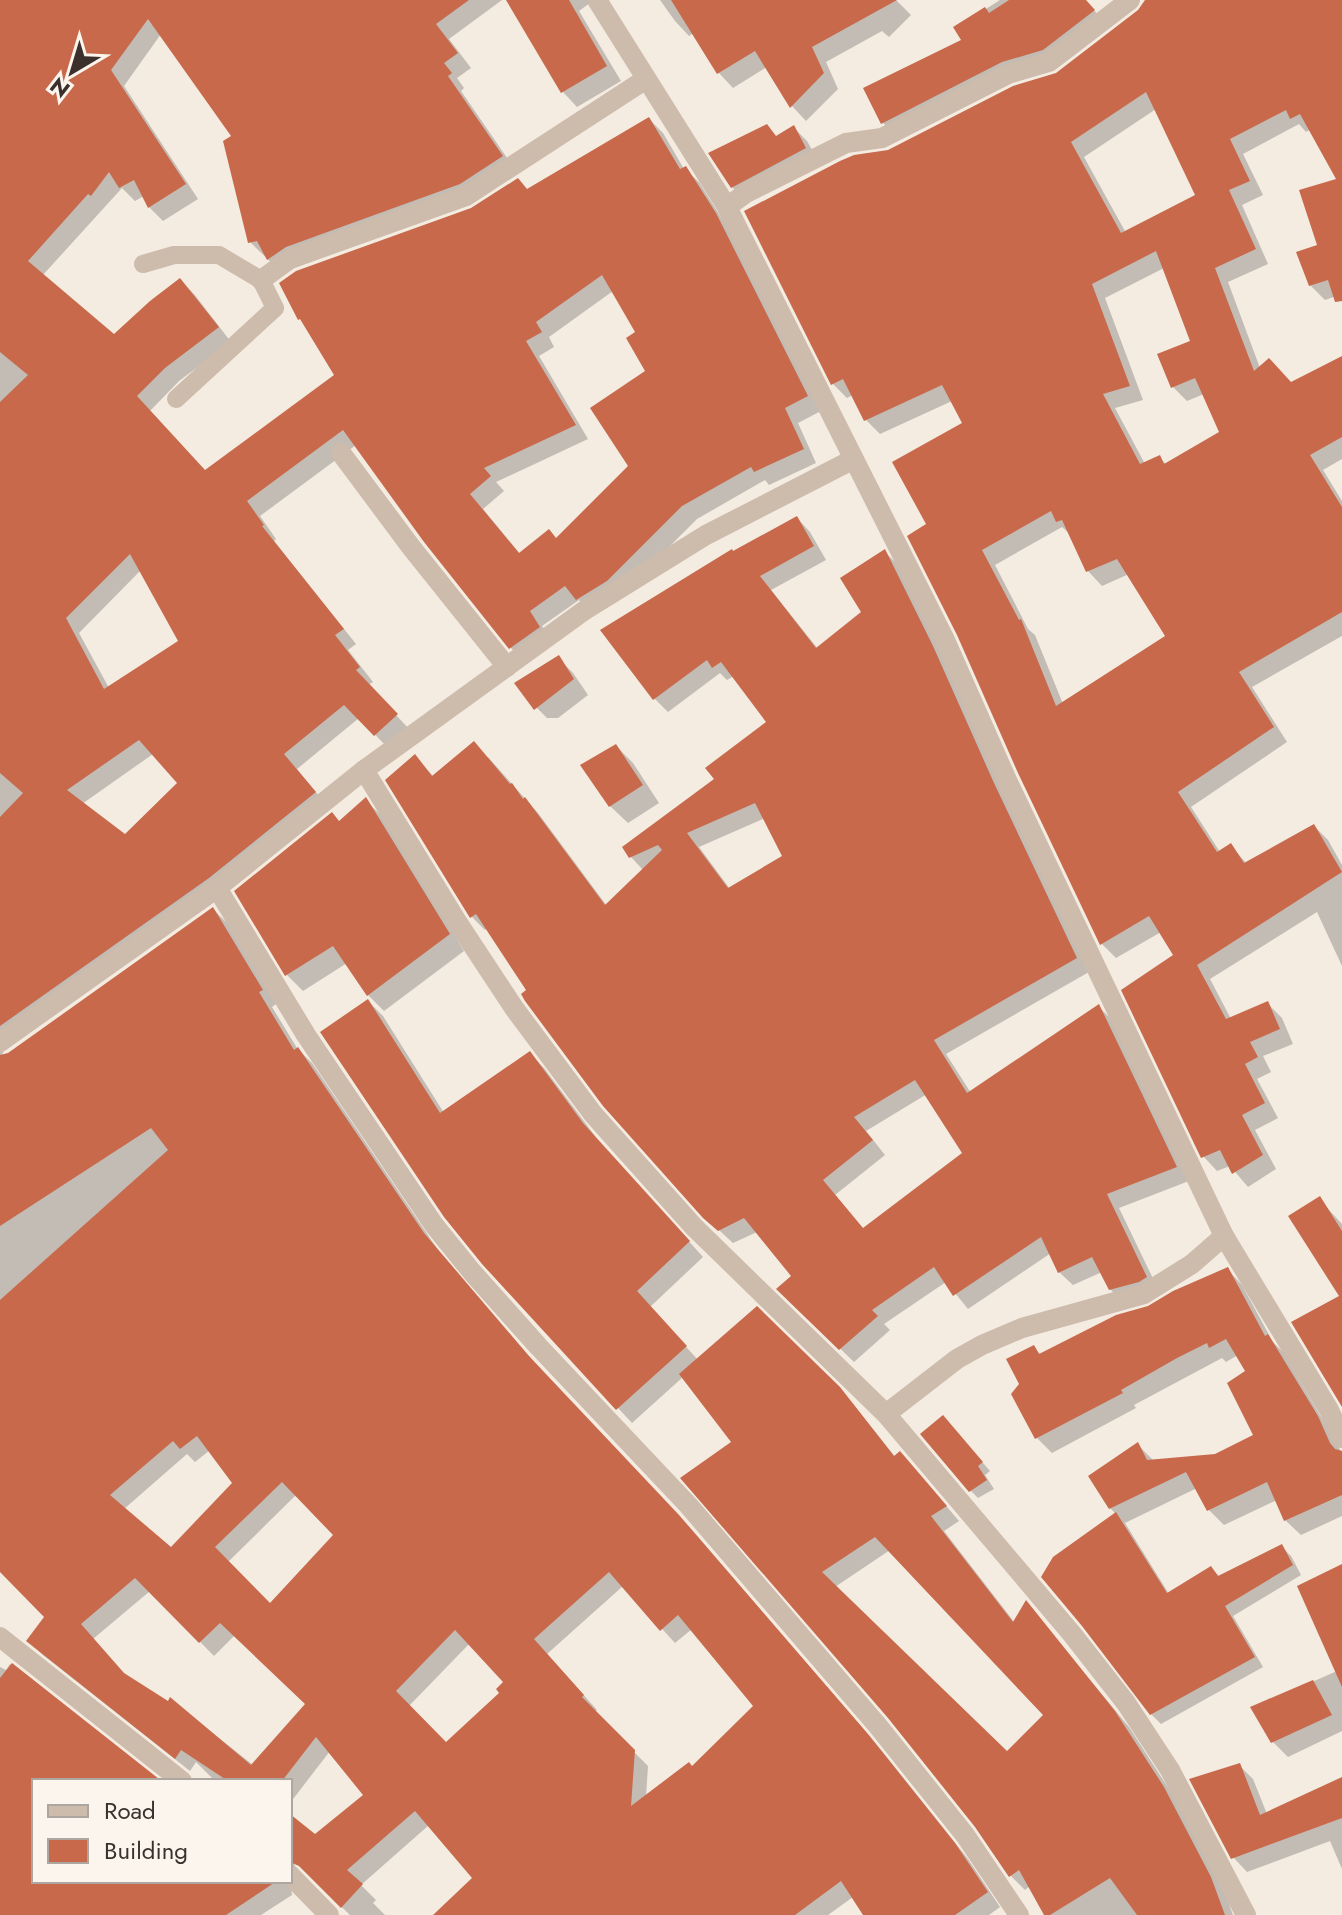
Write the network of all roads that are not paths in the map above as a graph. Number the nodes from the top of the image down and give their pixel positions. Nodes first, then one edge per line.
1 (597, 0) edge
2 (1130, 0) edge
3 (646, 79) junction
4 (727, 207) junction
5 (143, 264) dead end
6 (261, 280) junction
7 (176, 399) dead end
8 (341, 453) dead end
9 (852, 460) junction
10 (507, 667) junction
11 (364, 770) junction
12 (217, 888) junction
13 (0, 1042) edge
14 (1224, 1236) junction
15 (886, 1414) junction
16 (1342, 1438) edge
17 (0, 1637) edge
18 (179, 1779) edge
19 (292, 1877) edge
20 (329, 1915) edge
21 (1019, 1915) edge
22 (1246, 1915) edge

1 - 3 street
2 - 4 street
3 - 4 street
3 - 6 street
4 - 9 street
5 - 6 lane
6 - 7 lane
8 - 10 street
9 - 10 street
9 - 14 street
10 - 11 street
11 - 12 street
11 - 15 street
12 - 13 street
12 - 21 street
14 - 15 street
14 - 16 street
15 - 22 street
17 - 18 street
19 - 20 street

